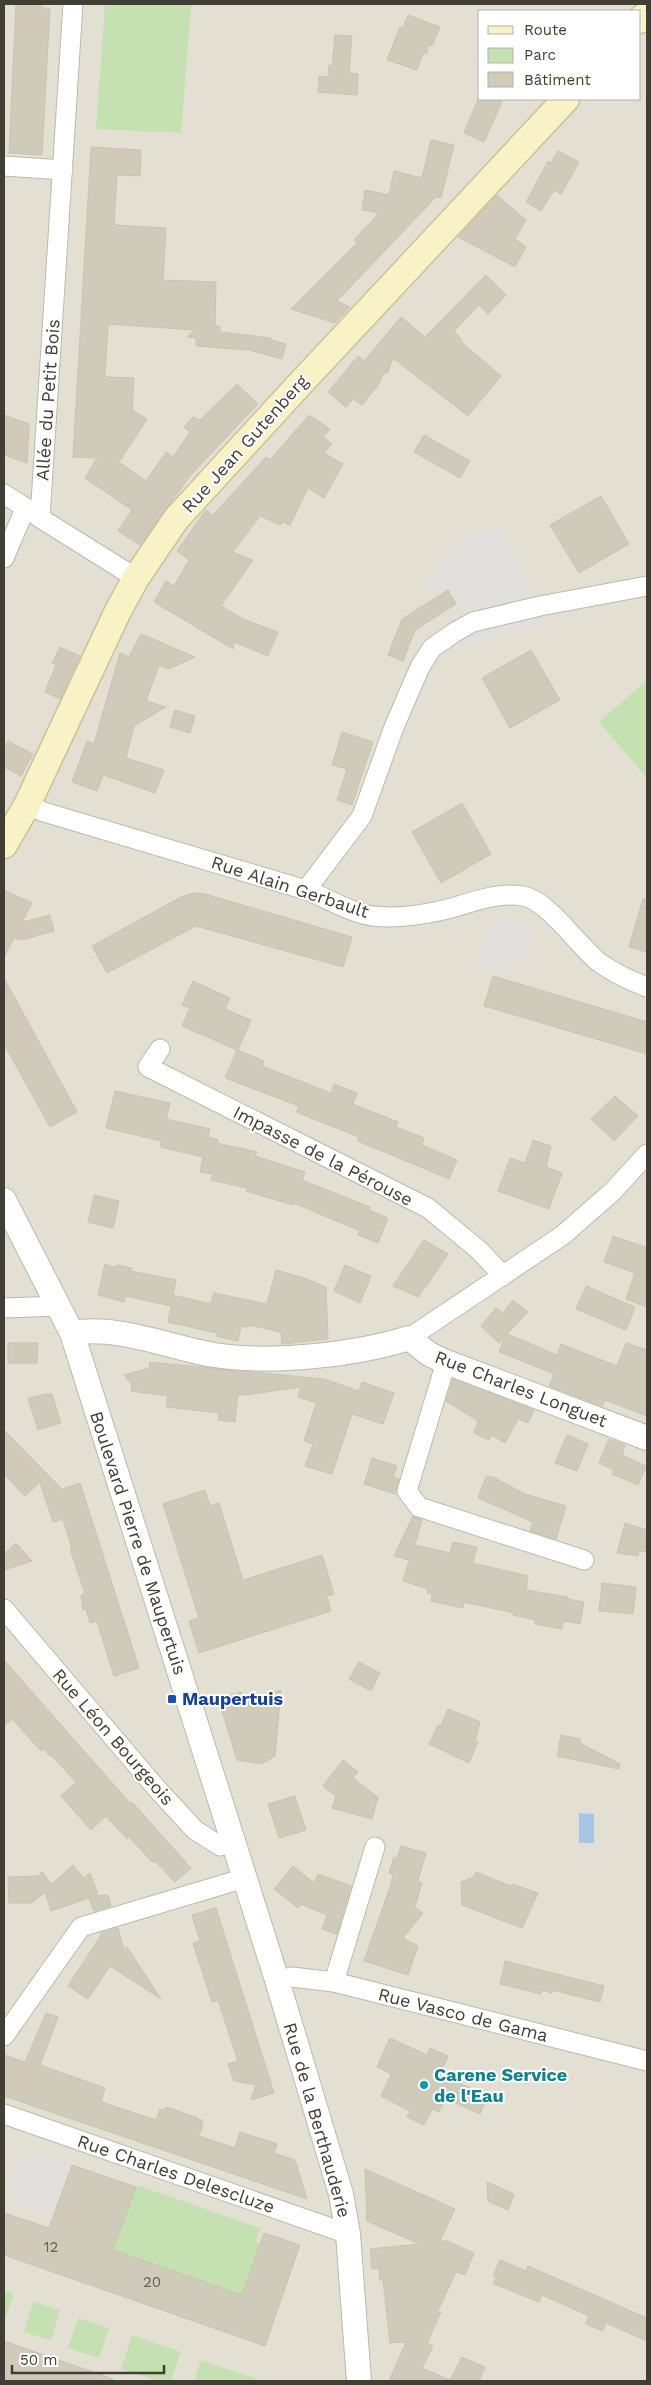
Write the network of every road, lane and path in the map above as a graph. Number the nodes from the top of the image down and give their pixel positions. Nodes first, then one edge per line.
1 (73, 4) edge
2 (565, 100) edge
3 (4, 166) edge
4 (63, 170) junction
5 (4, 494) edge
6 (33, 513) junction
7 (4, 558) edge
8 (136, 578) junction
9 (647, 586) edge
10 (27, 804) junction
11 (4, 845) edge
12 (306, 890) junction
13 (647, 987) edge
14 (160, 1049) dead end
15 (647, 1154) edge
16 (4, 1200) edge
17 (504, 1276) junction
18 (59, 1306) junction
19 (4, 1308) edge
20 (72, 1334) junction
21 (409, 1338) junction
22 (446, 1362) junction
23 (647, 1438) edge
24 (584, 1560) dead end
25 (4, 1609) edge
26 (234, 1843) junction
27 (375, 1847) dead end
28 (245, 1878) junction
29 (277, 1980) junction
30 (334, 1982) junction
31 (4, 2036) edge
32 (647, 2061) edge
33 (4, 2114) edge
34 (348, 2234) junction
35 (359, 2381) edge

1 - 4 street, Allée du Petit Bois
2 - 8 main road, Rue Jean Gutenberg
3 - 4 street
4 - 6 street, Allée du Petit Bois
5 - 6 street
6 - 7 street, Allée du Petit Bois
6 - 8 street
8 - 10 main road, Rue Jean Gutenberg
9 - 12 street
10 - 11 main road, Rue Jean Gutenberg
10 - 12 street, Rue Alain Gerbault
12 - 13 street, Rue Alain Gerbault
14 - 17 street, Impasse de la Pérouse
15 - 17 street
16 - 18 street, Boulevard Pierre de Maupertuis
17 - 21 street
18 - 19 street
18 - 20 street, Boulevard Pierre de Maupertuis
20 - 21 street
20 - 26 street, Boulevard Pierre de Maupertuis
21 - 22 street, Rue Charles Longuet
22 - 23 street, Rue Charles Longuet
22 - 24 street
25 - 26 street, Rue Léon Bourgeois
26 - 28 street, Boulevard Pierre de Maupertuis
27 - 30 street
28 - 29 street, Boulevard Pierre de Maupertuis
28 - 31 street
29 - 30 street, Rue Vasco de Gama
29 - 34 street, Rue de la Berthauderie
30 - 32 street, Rue Vasco de Gama
33 - 34 street, Rue Charles Delescluze
34 - 35 street, Rue de la Berthauderie

